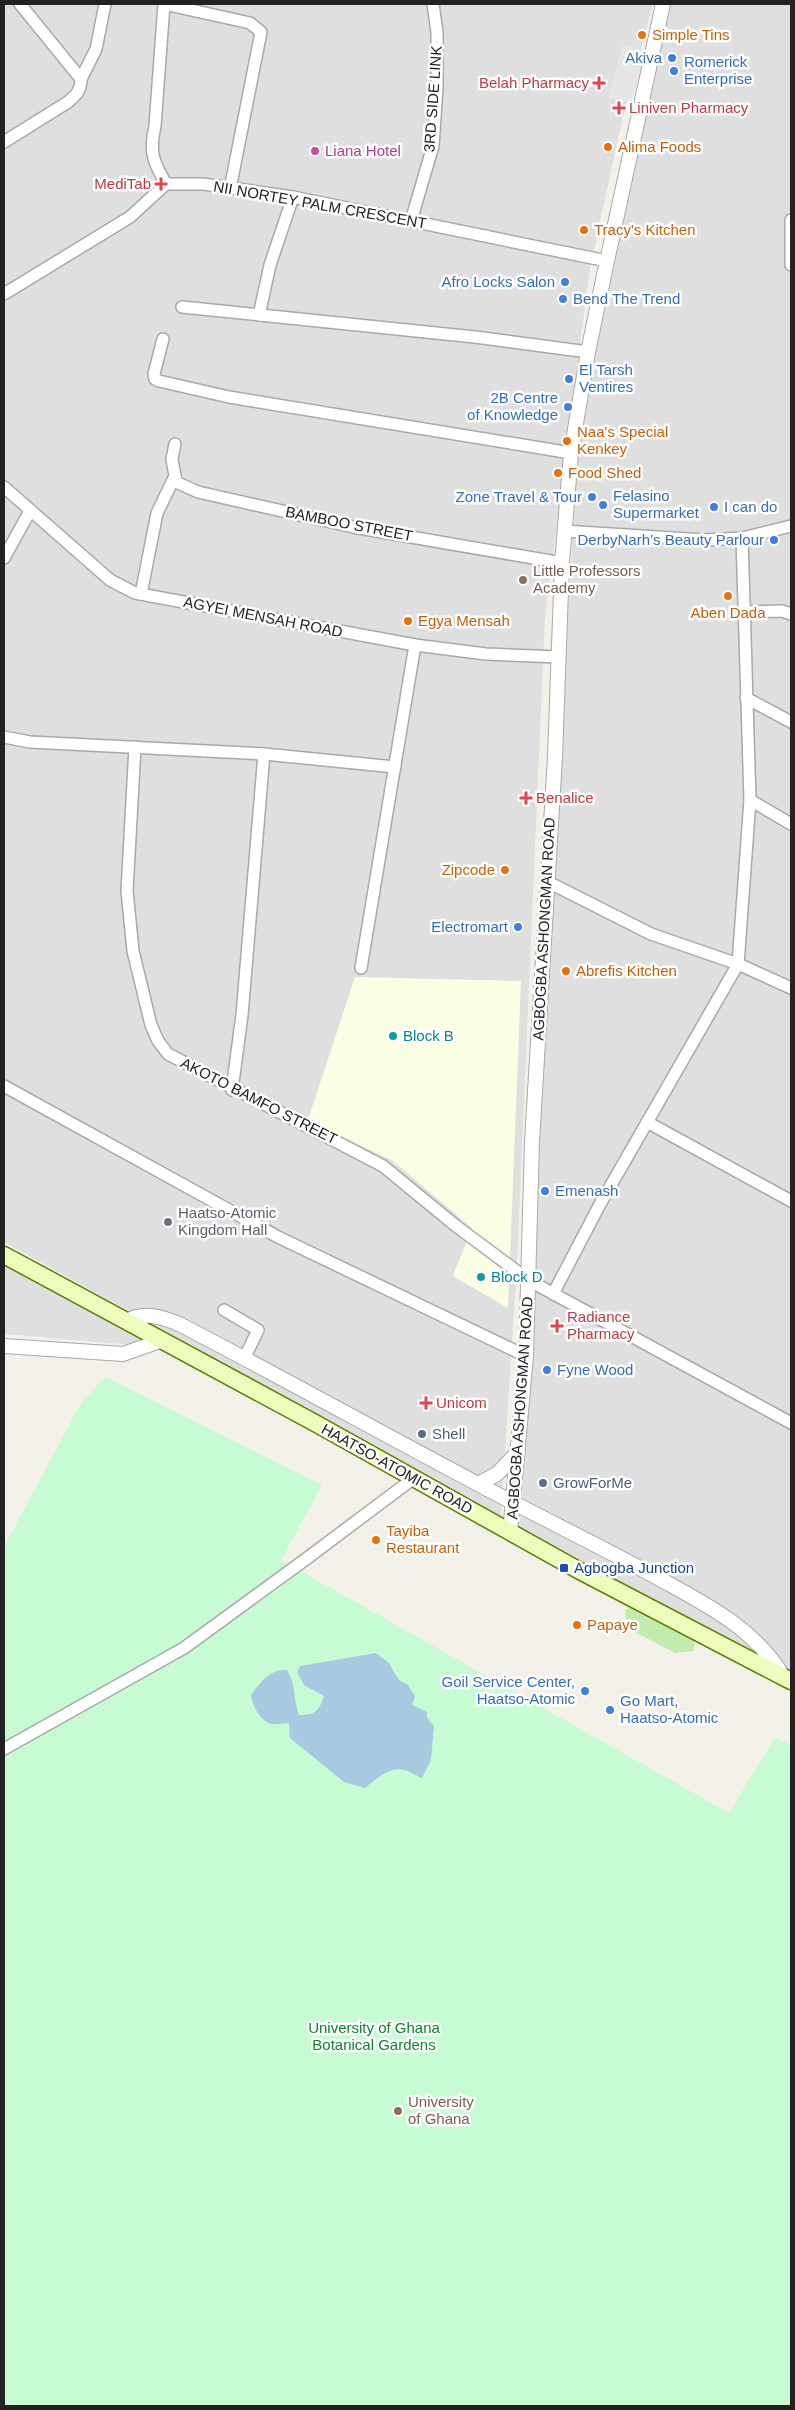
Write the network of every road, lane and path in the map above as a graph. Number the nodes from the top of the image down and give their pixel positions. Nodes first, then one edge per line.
1 (20, 4) edge
2 (104, 4) edge
3 (164, 4) edge
4 (433, 4) edge
5 (664, 4) edge
6 (81, 80) junction
7 (4, 142) edge
8 (166, 184) junction
9 (230, 188) junction
10 (293, 197) junction
11 (791, 220) edge
12 (410, 221) junction
13 (606, 261) junction
14 (791, 265) edge
15 (4, 294) edge
16 (182, 307) dead end
17 (259, 315) junction
18 (163, 338) dead end
19 (588, 352) junction
20 (175, 444) dead end
21 (571, 453) junction
22 (174, 476) junction
23 (4, 487) edge
24 (30, 511) junction
25 (791, 526) edge
26 (564, 531) junction
27 (742, 538) junction
28 (4, 558) edge
29 (562, 564) junction
30 (141, 594) junction
31 (744, 612) junction
32 (791, 614) edge
33 (415, 645) junction
34 (559, 658) junction
35 (746, 698) junction
36 (791, 722) edge
37 (4, 737) edge
38 (135, 748) junction
39 (264, 754) junction
40 (395, 767) junction
41 (750, 800) junction
42 (791, 824) edge
43 (546, 881) junction
44 (738, 964) junction
45 (361, 968) dead end
46 (791, 988) edge
47 (4, 1086) edge
48 (232, 1090) junction
49 (647, 1122) junction
50 (791, 1201) edge
51 (4, 1255) edge
52 (530, 1282) junction
53 (553, 1294) junction
54 (224, 1310) dead end
55 (127, 1321) junction
56 (163, 1340) junction
57 (4, 1346) edge
58 (526, 1356) junction
59 (244, 1358) junction
60 (791, 1423) edge
61 (518, 1452) junction
62 (414, 1478) junction
63 (478, 1484) junction
64 (513, 1503) junction
65 (510, 1533) junction
66 (787, 1678) edge
67 (4, 1749) edge

1 - 6 street
2 - 6 street
3 - 8 street
3 - 9 street
4 - 12 street, 3RD SIDE LINK
5 - 13 street, AGBOGBA ASHONGMAN ROAD
6 - 7 street
8 - 9 street, NII NORTEY PALM CRESCENT
8 - 15 street
9 - 10 street, NII NORTEY PALM CRESCENT
10 - 12 street, NII NORTEY PALM CRESCENT
10 - 17 street
11 - 14 street
12 - 13 street, NII NORTEY PALM CRESCENT
13 - 19 street, AGBOGBA ASHONGMAN ROAD
16 - 17 street
17 - 19 street
18 - 21 street
19 - 21 street, AGBOGBA ASHONGMAN ROAD
20 - 22 street
21 - 26 street, AGBOGBA ASHONGMAN ROAD
22 - 29 street, BAMBOO STREET
22 - 30 street
23 - 24 street, AGYEI MENSAH ROAD
24 - 28 street
24 - 30 street, AGYEI MENSAH ROAD
25 - 27 street
26 - 27 street
26 - 29 street, AGBOGBA ASHONGMAN ROAD
27 - 31 street
29 - 34 street, AGBOGBA ASHONGMAN ROAD
30 - 33 street, AGYEI MENSAH ROAD
31 - 32 street
31 - 35 street
33 - 34 street, AGYEI MENSAH ROAD
33 - 40 street
34 - 43 street, AGBOGBA ASHONGMAN ROAD
35 - 36 street
35 - 41 street
37 - 38 street
38 - 39 street
38 - 48 street, AKOTO BAMFO STREET
39 - 40 street
39 - 48 street
40 - 45 street
41 - 42 street
41 - 44 street
43 - 44 street
43 - 52 street, AGBOGBA ASHONGMAN ROAD
44 - 46 street
44 - 49 street
47 - 58 street
48 - 52 street, AKOTO BAMFO STREET
49 - 50 street
49 - 53 street
51 - 55 main road, HAATSO-ATOMIC ROAD
52 - 53 street, AKOTO BAMFO STREET
52 - 58 street, AGBOGBA ASHONGMAN ROAD
53 - 60 street, AKOTO BAMFO STREET
54 - 59 street
55 - 56 main road, HAATSO-ATOMIC ROAD
55 - 59 street
56 - 57 street
56 - 62 main road, HAATSO-ATOMIC ROAD
58 - 61 street, AGBOGBA ASHONGMAN ROAD
59 - 63 street
61 - 63 street
61 - 64 street, AGBOGBA ASHONGMAN ROAD
62 - 65 main road, HAATSO-ATOMIC ROAD
62 - 67 street
63 - 64 street
64 - 65 street, AGBOGBA ASHONGMAN ROAD
64 - 66 street
65 - 66 main road, HAATSO-ATOMIC ROAD

